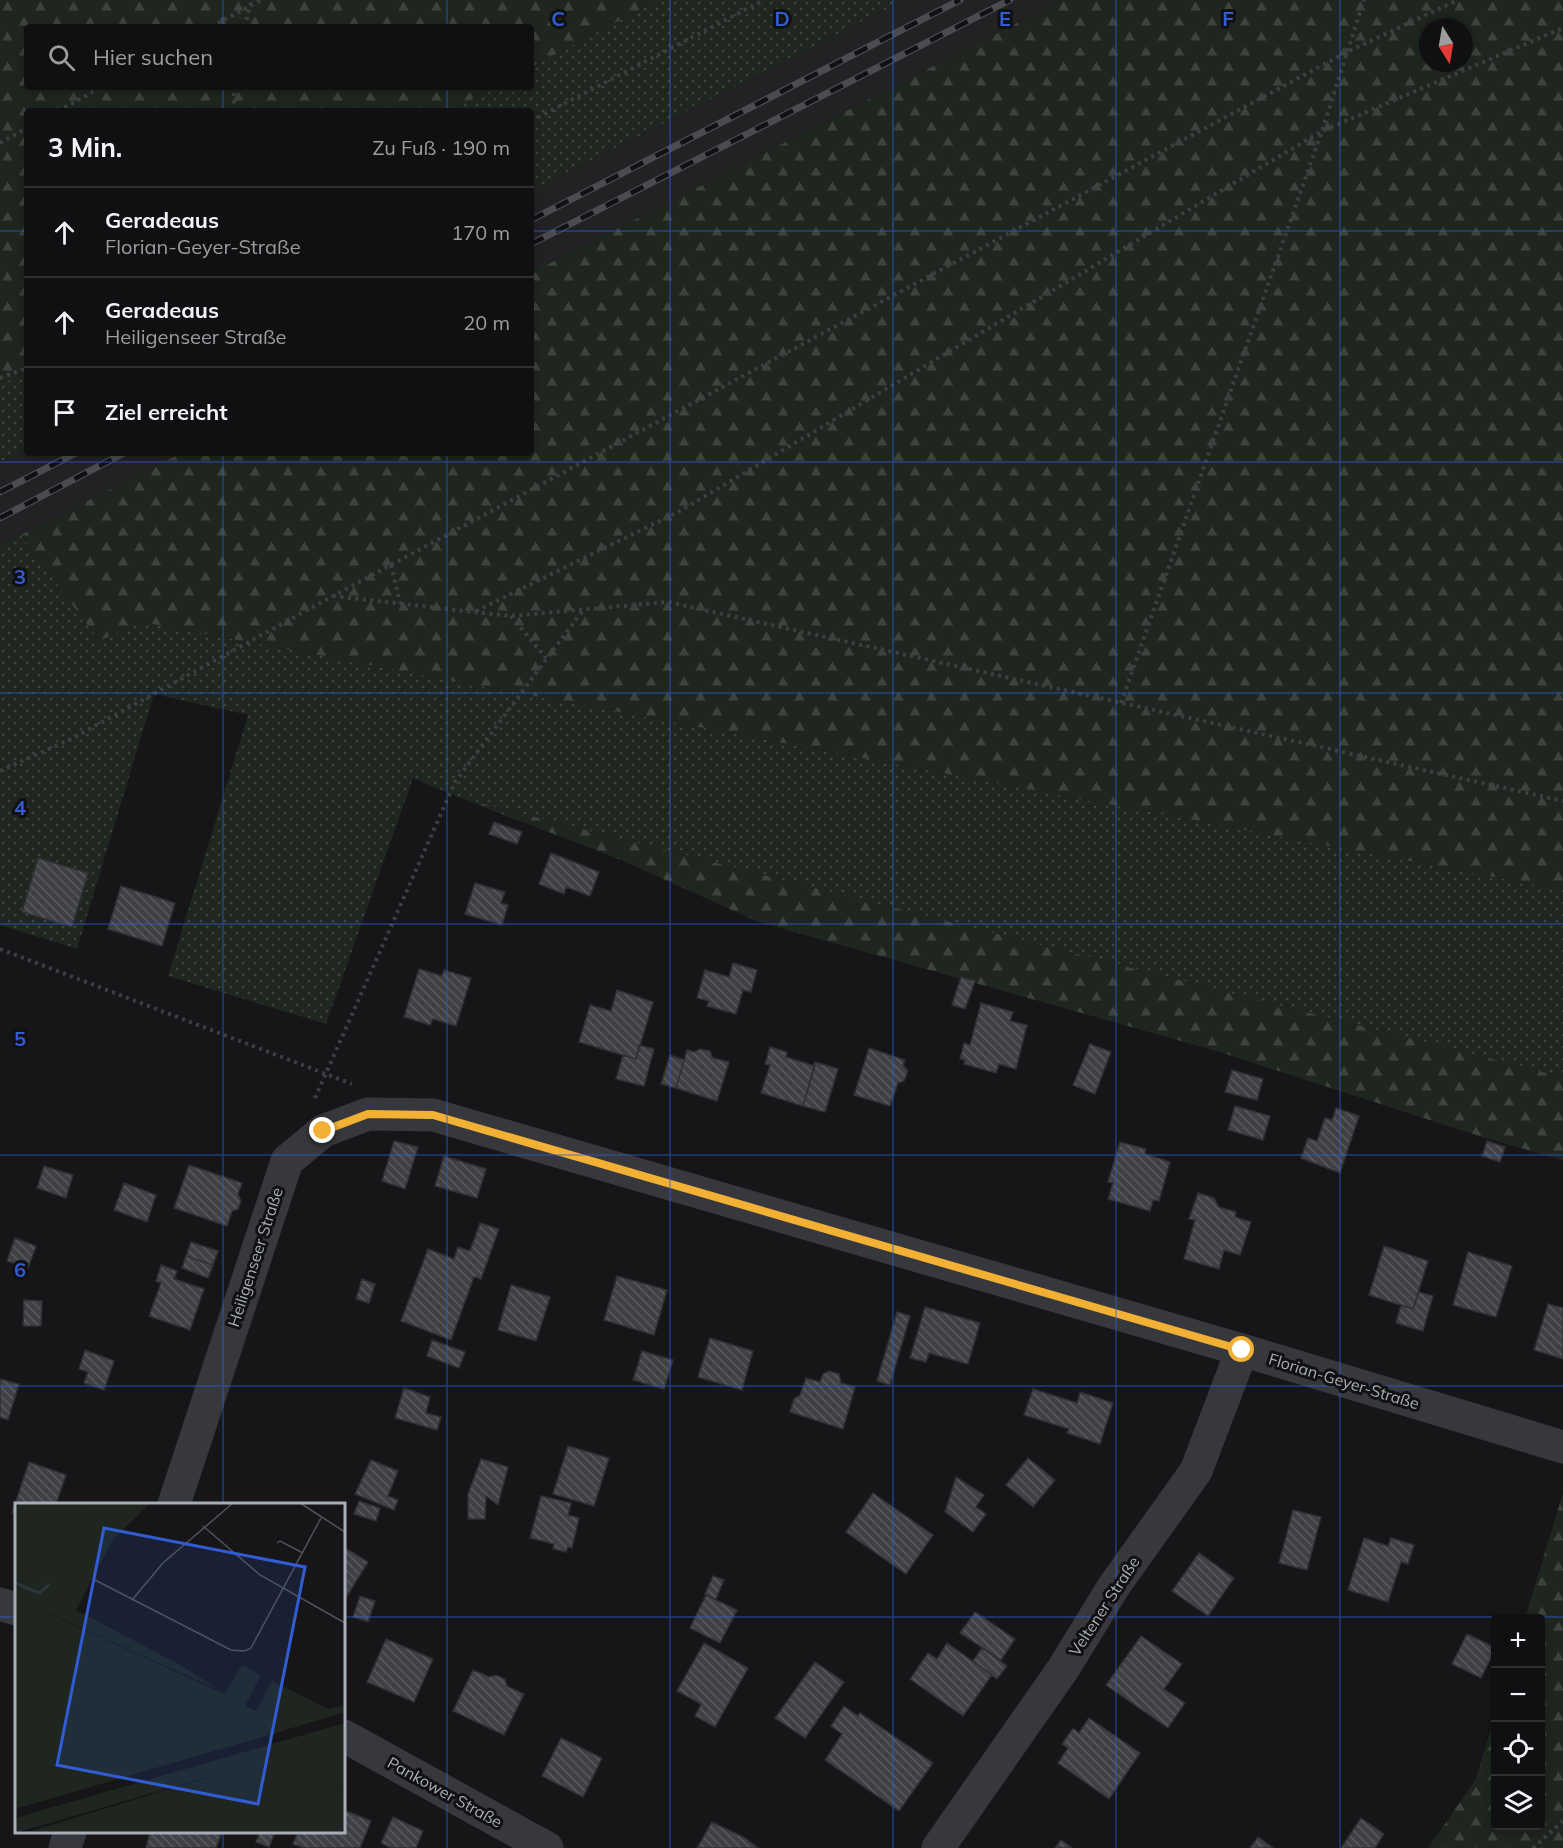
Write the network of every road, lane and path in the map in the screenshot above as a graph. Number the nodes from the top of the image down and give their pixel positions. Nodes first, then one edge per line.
1 (252, 0) edge
2 (261, 0) edge
3 (764, 0) edge
4 (1364, 0) edge
5 (1458, 0) edge
6 (250, 6) junction
7 (217, 24) edge
8 (245, 24) edge
9 (1563, 28) edge
10 (1347, 52) junction
11 (96, 90) edge
12 (234, 90) edge
13 (64, 108) edge
14 (234, 108) edge
15 (534, 119) edge
16 (24, 130) edge
17 (1322, 131) junction
18 (0, 143) edge
19 (24, 369) edge
20 (0, 378) edge
21 (391, 565) junction
22 (333, 596) junction
23 (400, 603) junction
24 (583, 610) junction
25 (475, 612) junction
26 (510, 616) junction
27 (546, 658) junction
28 (1121, 703) junction
29 (0, 771) edge
30 (1563, 801) edge
31 (0, 949) edge
32 (325, 1074) junction
33 (358, 1086) dead end
34 (311, 1107) dead end
35 (433, 1115) joint
36 (1242, 1350) junction
37 (1563, 1447) edge
38 (174, 1503) edge
39 (0, 1604) edge
40 (15, 1609) edge
41 (345, 1737) edge
42 (1563, 1821) edge
43 (70, 1833) edge
44 (65, 1848) edge
45 (547, 1848) edge
46 (938, 1848) edge
47 (1533, 1848) edge

1 - 6 path
2 - 6 path
3 - 15 path
4 - 10 path
5 - 10 path
6 - 7 path
6 - 8 path
9 - 17 path
10 - 17 path
10 - 21 path
11 - 13 path
12 - 14 path
16 - 18 path
17 - 25 path
17 - 28 path
19 - 20 path
21 - 22 path
21 - 23 path
22 - 23 path
22 - 29 path
23 - 25 path
24 - 26 path
24 - 27 path
24 - 28 path
25 - 26 path
26 - 27 path
27 - 32 path
28 - 30 path
31 - 32 path
32 - 33 path
32 - 34 path
35 - 36 street, Florian-Geyer-Straße
35 - 38 street, Heiligenseer Straße
36 - 37 street, Florian-Geyer-Straße
36 - 46 street, Veltener Straße
39 - 40 street
41 - 45 street, Pankower Straße
42 - 47 path
43 - 44 street

